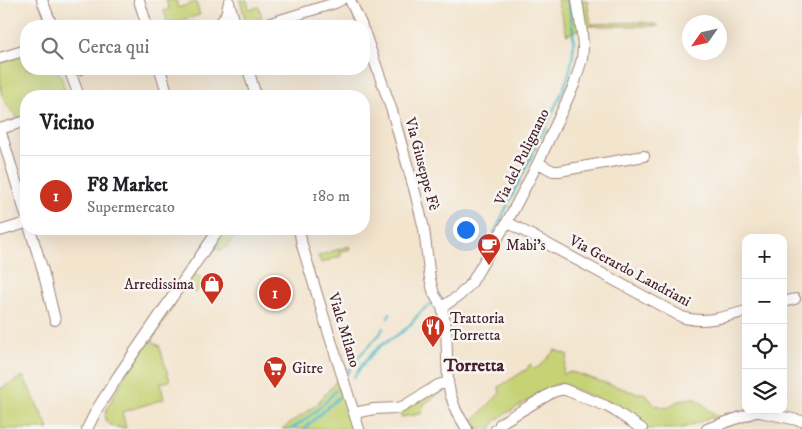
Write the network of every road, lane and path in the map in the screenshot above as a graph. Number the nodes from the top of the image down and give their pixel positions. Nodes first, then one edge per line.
1 (42, 0) edge
2 (139, 0) edge
3 (341, 0) edge
4 (350, 0) edge
5 (577, 0) edge
6 (229, 1) edge
7 (50, 20) edge
8 (145, 20) edge
9 (223, 20) edge
10 (234, 20) edge
11 (280, 20) edge
12 (359, 20) edge
13 (370, 48) edge
14 (20, 52) edge
15 (0, 58) edge
16 (72, 75) edge
17 (162, 75) edge
18 (250, 75) edge
19 (78, 90) edge
20 (166, 90) edge
21 (254, 90) edge
22 (20, 123) edge
23 (0, 129) edge
24 (644, 156) dead end
25 (538, 163) junction
26 (20, 195) edge
27 (507, 222) junction
28 (20, 225) edge
29 (0, 231) edge
30 (32, 235) edge
31 (215, 235) edge
32 (300, 235) edge
33 (795, 299) dead end
34 (787, 301) edge
35 (442, 307) junction
36 (742, 312) edge
37 (55, 320) dead end
38 (448, 382) junction
39 (354, 413) junction
40 (802, 421) edge
41 (500, 428) edge
42 (87, 429) edge
43 (359, 429) edge
44 (467, 429) edge
45 (642, 429) edge
46 (707, 429) edge

1 - 7 street
2 - 8 street
3 - 11 street
4 - 12 street
5 - 25 street, Via del Pulignano
6 - 9 street
6 - 10 street
13 - 35 street, Via Giuseppe Fè
14 - 15 street
16 - 19 street
17 - 20 street
18 - 21 street
22 - 23 street
23 - 26 street
24 - 25 street
25 - 27 street, Via del Pulignano
27 - 35 street, Via del Pulignano
27 - 36 street, Via Gerardo Landriani
28 - 29 street
30 - 37 street
31 - 42 street
32 - 39 street, Viale Milano
33 - 34 street
35 - 38 street, Via Giuseppe Fè
38 - 39 street
38 - 44 street, Via Giuseppe Fè
39 - 43 street, Viale Milano
40 - 46 street
41 - 45 street

